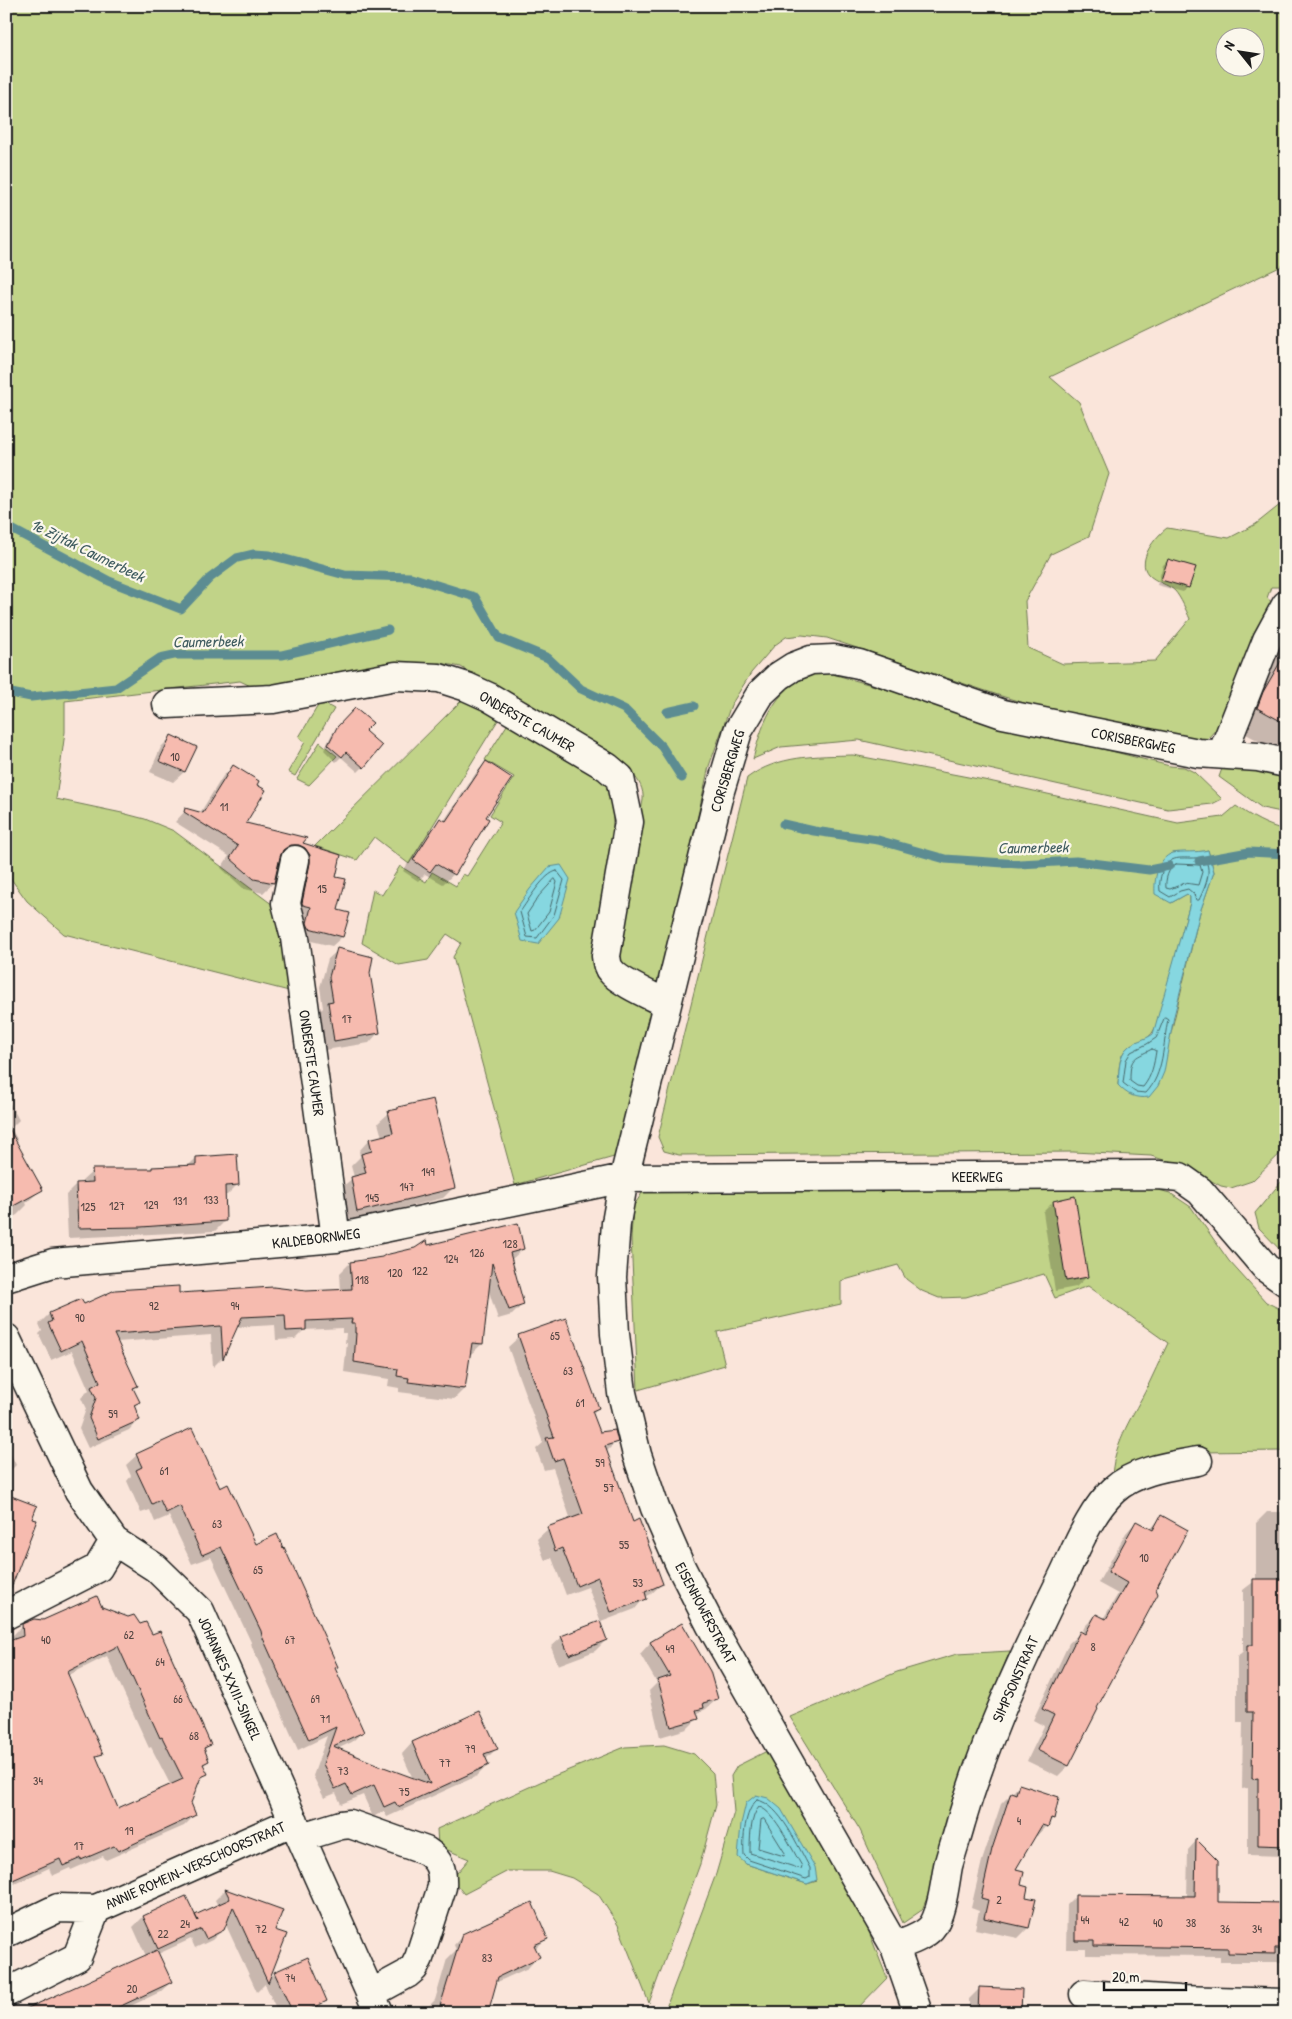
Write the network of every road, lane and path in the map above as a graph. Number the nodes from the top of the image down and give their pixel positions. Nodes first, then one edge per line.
1 (1286, 605) edge
2 (167, 704) dead end
3 (1222, 754) junction
4 (1286, 763) edge
5 (295, 860) dead end
6 (667, 1004) junction
7 (624, 1178) junction
8 (336, 1238) junction
9 (6, 1278) edge
10 (1286, 1282) edge
11 (6, 1338) edge
12 (1198, 1461) dead end
13 (114, 1541) junction
14 (6, 1615) edge
15 (298, 1829) junction
16 (96, 1909) junction
17 (6, 1933) edge
18 (895, 1947) junction
19 (6, 1993) edge
20 (1084, 1994) dead end
21 (376, 2003) edge
22 (1286, 2003) edge
23 (918, 2013) edge

1 - 3 street
2 - 6 street, ONDERSTE CAUMER
3 - 4 street, CORISBERGWEG
3 - 6 street, CORISBERGWEG
5 - 8 street, ONDERSTE CAUMER
6 - 7 street, CORISBERGWEG
7 - 8 street, KALDEBORNWEG
7 - 10 street, KEERWEG
7 - 18 street, EISENHOWERSTRAAT
8 - 9 street, KALDEBORNWEG
11 - 13 street, JOHANNES XXIII-SINGEL
12 - 18 street, SIMPSONSTRAAT
13 - 14 street
13 - 15 street, JOHANNES XXIII-SINGEL
15 - 16 street, ANNIE ROMEIN-VERSCHOORSTRAAT
15 - 21 street, JOHANNES XXIII-SINGEL
15 - 21 street, JOHANNES XXIII-SINGEL
16 - 17 street, ANNIE ROMEIN-VERSCHOORSTRAAT
16 - 19 street, ANNIE ROMEIN-VERSCHOORSTRAAT
18 - 23 street, EISENHOWERSTRAAT
20 - 22 street

